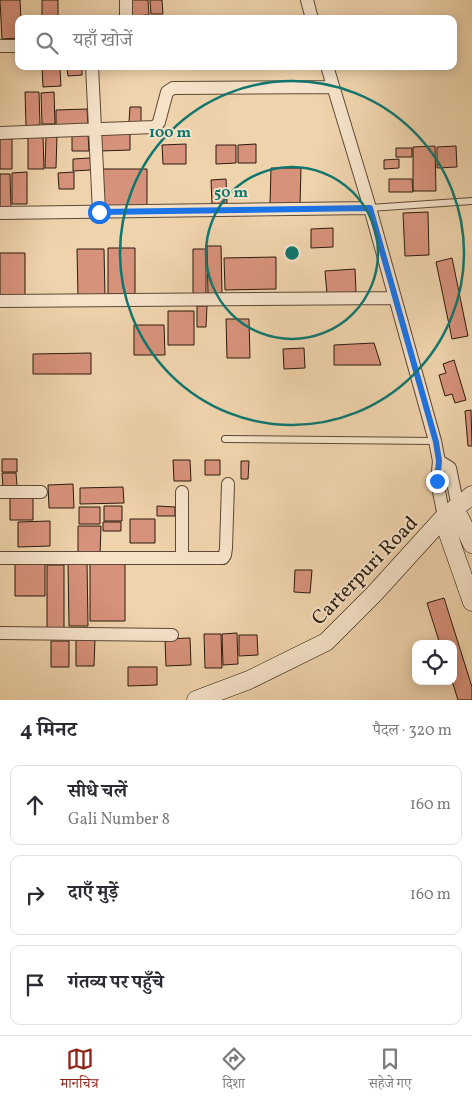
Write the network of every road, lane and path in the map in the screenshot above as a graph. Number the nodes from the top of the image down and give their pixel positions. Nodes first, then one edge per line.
1 (126, 0) edge
2 (306, 0) edge
3 (126, 15) edge
4 (311, 15) edge
5 (0, 46) edge
6 (15, 46) edge
7 (92, 70) edge
8 (328, 70) edge
9 (334, 87) junction
10 (95, 130) junction
11 (0, 133) edge
12 (472, 201) edge
13 (370, 208) junction
14 (99, 212) junction
15 (0, 213) edge
16 (395, 298) junction
17 (0, 301) edge
18 (225, 439) dead end
19 (436, 442) junction
20 (228, 484) dead end
21 (0, 492) edge
22 (41, 492) dead end
23 (182, 492) dead end
24 (472, 495) edge
25 (456, 516) edge
26 (472, 544) edge
27 (0, 558) edge
28 (182, 558) junction
29 (467, 569) edge
30 (472, 602) edge
31 (0, 633) edge
32 (172, 635) dead end
33 (196, 700) edge
34 (218, 700) edge

1 - 3 street
2 - 4 street
5 - 6 street
7 - 10 street
8 - 9 street
9 - 10 street
9 - 13 street
10 - 11 street
10 - 14 street
12 - 13 lane
13 - 14 street
13 - 16 street
14 - 15 street
16 - 17 street
16 - 19 street
18 - 19 lane
19 - 25 street
20 - 28 street
21 - 22 street
23 - 28 street
24 - 25 main road, Carterpuri Road
25 - 26 main road
25 - 29 main road
25 - 33 main road, Carterpuri Road
25 - 34 main road, Carterpuri Road
27 - 28 street
29 - 30 main road
31 - 32 street

